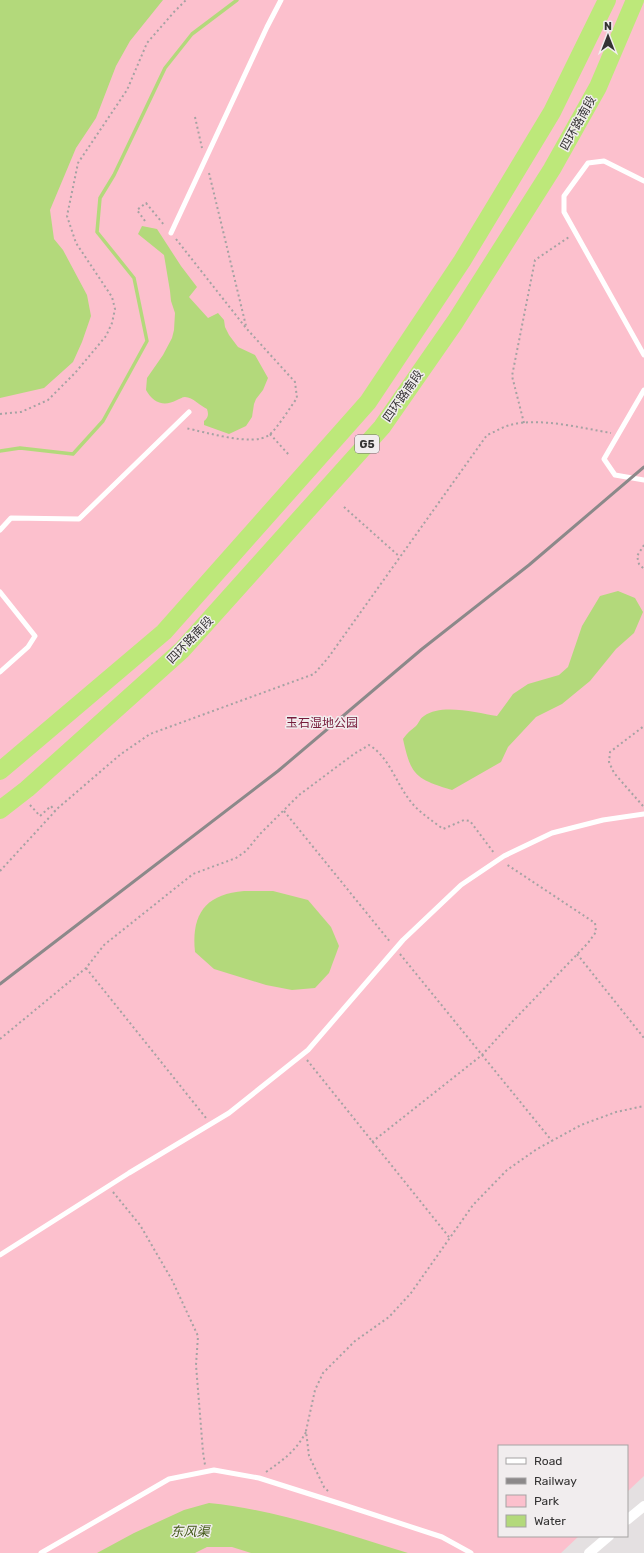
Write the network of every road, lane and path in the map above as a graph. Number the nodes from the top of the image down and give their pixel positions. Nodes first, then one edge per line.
1 (186, 0) edge
2 (282, 0) edge
3 (607, 0) edge
4 (635, 0) edge
5 (195, 117) dead end
6 (205, 159) junction
7 (644, 181) edge
8 (145, 221) dead end
9 (171, 233) junction
10 (575, 233) junction
11 (246, 328) junction
12 (644, 355) edge
13 (644, 390) edge
14 (189, 412) dead end
15 (0, 414) edge
16 (524, 423) junction
17 (176, 426) junction
18 (270, 434) junction
19 (617, 434) junction
20 (289, 455) dead end
21 (644, 480) edge
22 (344, 507) dead end
23 (0, 530) edge
24 (644, 545) edge
25 (400, 557) junction
26 (644, 569) edge
27 (0, 592) edge
28 (0, 672) edge
29 (644, 726) edge
30 (0, 771) edge
31 (644, 807) edge
32 (0, 810) edge
33 (46, 811) dead end
34 (55, 811) junction
35 (284, 811) junction
36 (644, 814) edge
37 (499, 859) junction
38 (0, 871) edge
39 (396, 949) junction
40 (577, 954) junction
41 (86, 968) junction
42 (644, 1038) edge
43 (0, 1039) edge
44 (302, 1054) junction
45 (482, 1055) junction
46 (644, 1106) edge
47 (211, 1124) junction
48 (552, 1141) junction
49 (372, 1142) junction
50 (108, 1186) junction
51 (449, 1238) junction
52 (0, 1255) edge
53 (306, 1431) junction
54 (206, 1472) junction
55 (259, 1478) junction
56 (338, 1502) junction
57 (644, 1506) edge
58 (628, 1519) edge
59 (608, 1537) edge
60 (41, 1553) edge
61 (471, 1553) edge
62 (589, 1553) edge

1 - 15 path
2 - 6 lane
3 - 30 highway, 四环路南段 / G5
4 - 32 highway, 四环路南段 / G5
5 - 6 path
6 - 9 lane
6 - 11 path
7 - 10 lane
8 - 9 path
9 - 11 path
10 - 12 lane
10 - 16 path
11 - 18 path
13 - 19 lane
14 - 17 lane
16 - 19 path
16 - 25 path
17 - 18 path
17 - 23 lane
18 - 20 path
19 - 21 lane
22 - 25 path
24 - 26 path
25 - 34 path
27 - 28 lane
29 - 31 path
33 - 34 path
34 - 38 path
35 - 37 path
35 - 39 path
35 - 41 path
36 - 37 lane
37 - 39 lane
37 - 40 path
39 - 44 lane
39 - 45 path
40 - 42 path
40 - 45 path
41 - 43 path
41 - 47 path
44 - 47 lane
44 - 49 path
45 - 48 path
45 - 49 path
46 - 48 path
47 - 50 lane
48 - 51 path
49 - 51 path
50 - 52 lane
50 - 54 path
51 - 53 path
53 - 55 path
53 - 56 path
54 - 55 lane
54 - 60 lane
55 - 56 lane
56 - 61 lane
57 - 58 street
59 - 62 street

